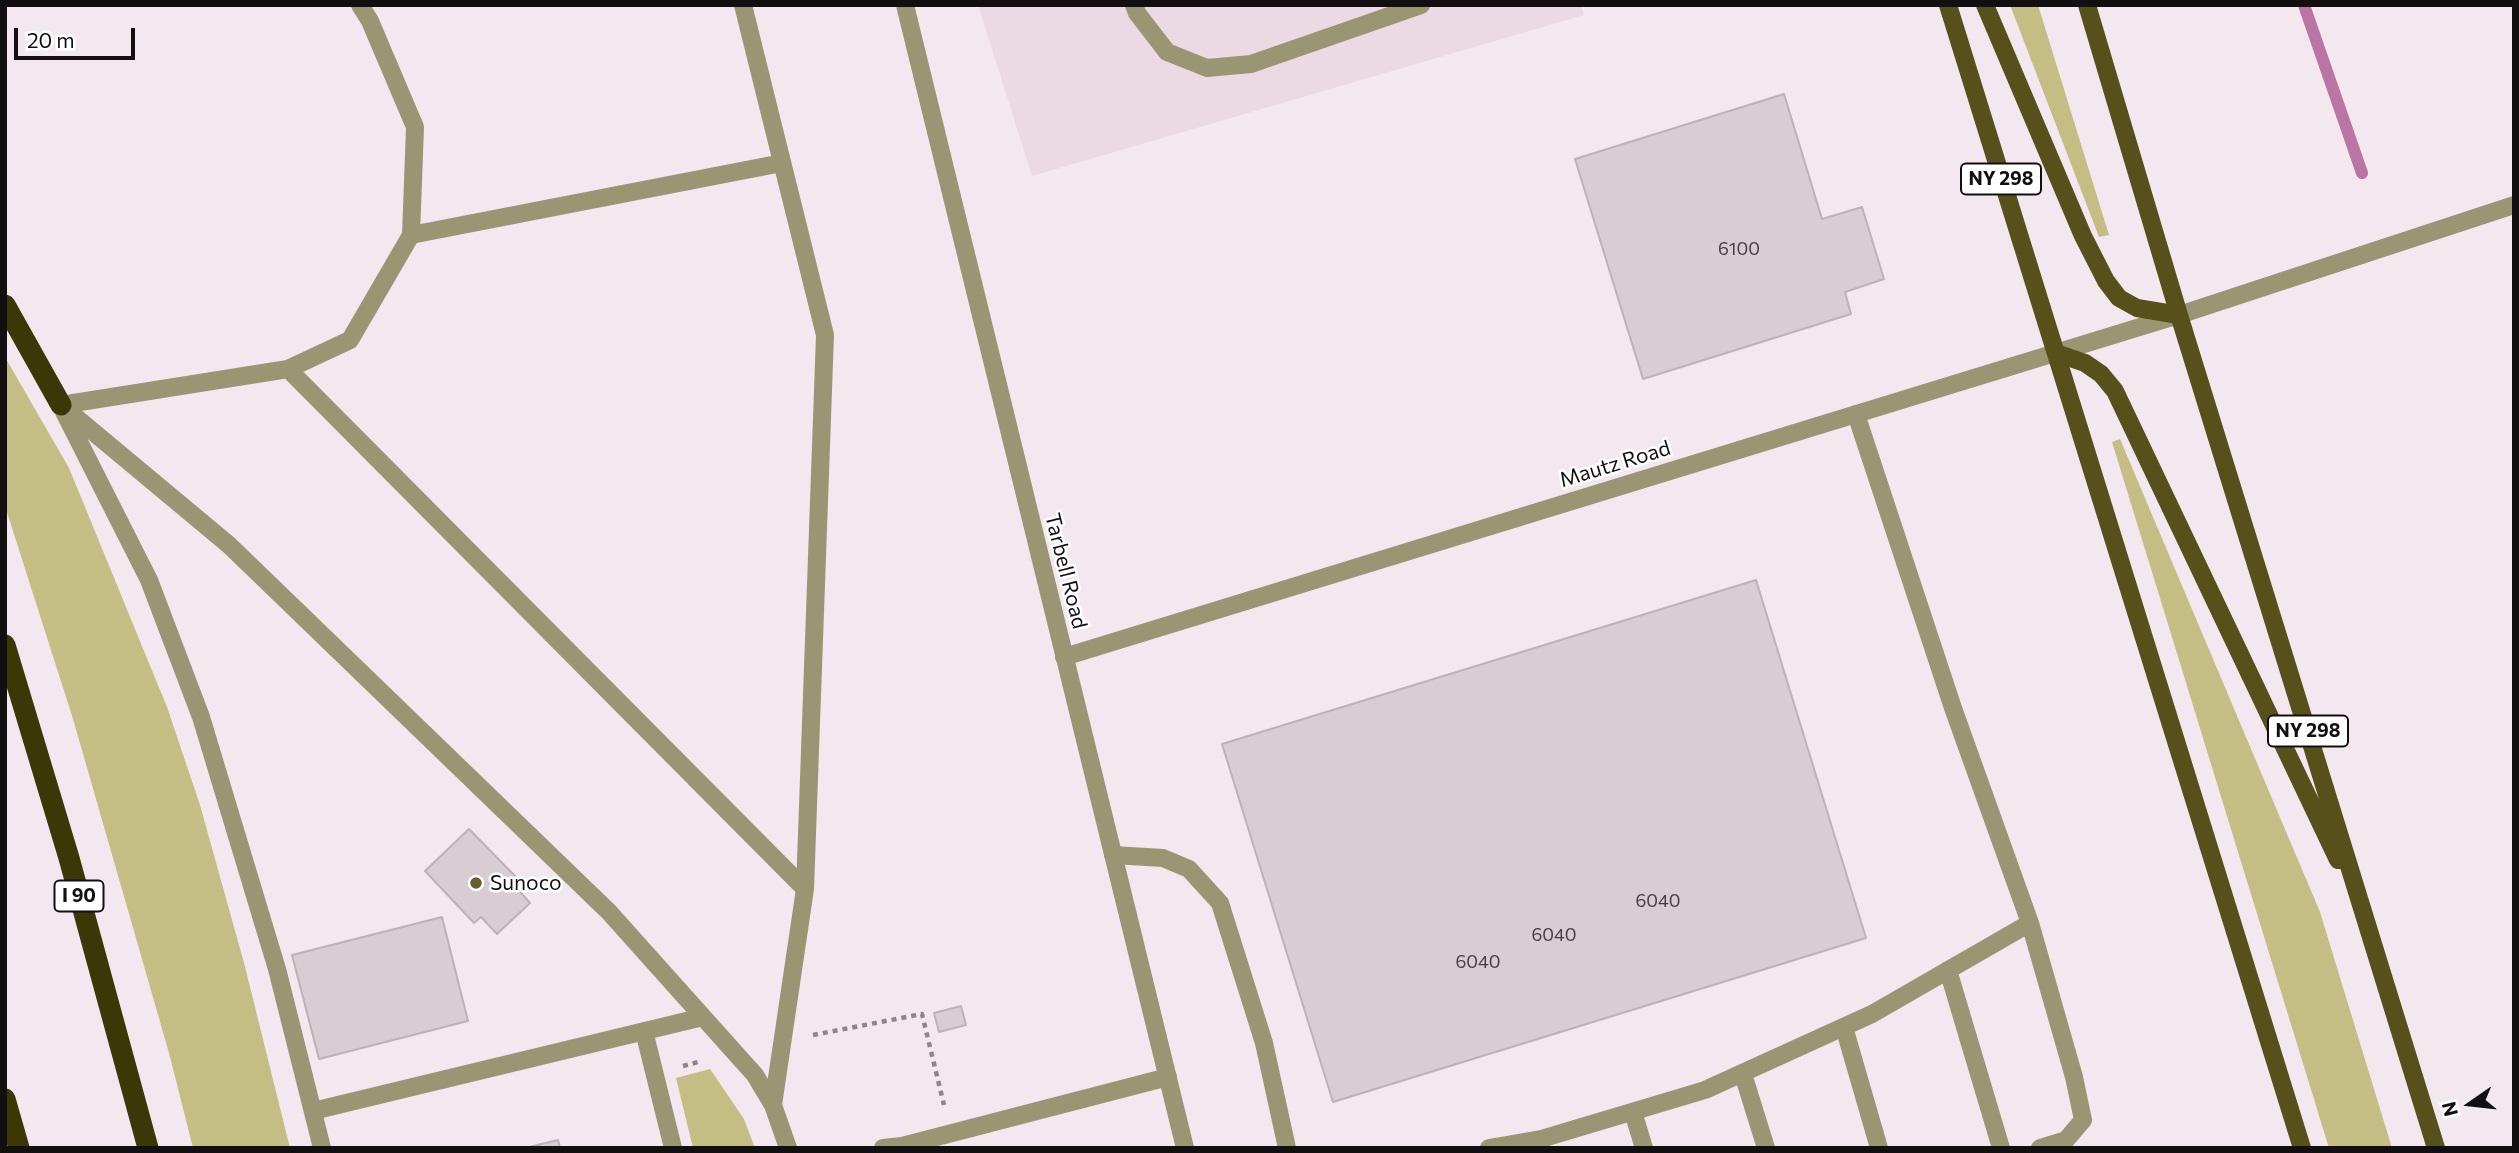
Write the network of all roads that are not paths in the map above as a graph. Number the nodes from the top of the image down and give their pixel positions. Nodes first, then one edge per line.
1 (360, 5) edge
2 (743, 5) edge
3 (905, 5) edge
4 (1134, 5) edge
5 (1421, 5) edge
6 (1948, 5) edge
7 (1985, 5) edge
8 (2087, 5) edge
9 (782, 163) junction
10 (2514, 205) edge
11 (411, 235) junction
12 (5, 305) edge
13 (2179, 315) junction
14 (2056, 353) junction
15 (288, 369) junction
16 (61, 405) junction
17 (1856, 414) junction
18 (5, 645) edge
19 (1064, 657) junction
20 (1113, 855) junction
21 (805, 889) junction
22 (2365, 915) junction
23 (2030, 923) junction
24 (1948, 970) junction
25 (703, 1017) junction
26 (1844, 1027) junction
27 (644, 1031) junction
28 (1743, 1073) junction
29 (1168, 1077) junction
30 (5, 1099) edge
31 (773, 1105) junction
32 (313, 1111) junction
33 (1633, 1112) junction
34 (1513, 1146) edge
35 (19, 1148) edge
36 (148, 1148) edge
37 (322, 1148) edge
38 (673, 1148) edge
39 (788, 1148) edge
40 (883, 1148) edge
41 (1185, 1148) edge
42 (1287, 1148) edge
43 (1489, 1148) edge
44 (1644, 1148) edge
45 (1766, 1148) edge
46 (1880, 1148) edge
47 (2001, 1148) edge
48 (2040, 1148) edge
49 (2302, 1148) edge
50 (2436, 1148) edge

1 - 11 street
2 - 9 street
3 - 19 street, Tarbell Road
4 - 5 street
6 - 14 main road, NY 298
7 - 13 main road
8 - 13 main road, NY 298
9 - 11 street
9 - 21 street
10 - 13 street, Mautz Road
11 - 15 street
12 - 16 highway
13 - 14 street, Mautz Road
13 - 22 main road, NY 298
14 - 17 street, Mautz Road
14 - 22 main road
14 - 49 main road, NY 298
15 - 16 street
15 - 21 street
16 - 25 street
16 - 32 street
17 - 19 street, Mautz Road
17 - 23 street
18 - 36 highway, I 90
19 - 20 street, Tarbell Road
20 - 29 street, Tarbell Road
20 - 42 street
21 - 31 street
22 - 50 main road, NY 298
23 - 24 street
23 - 48 street
24 - 26 street
24 - 47 street
25 - 27 street
25 - 31 street
26 - 28 street
26 - 46 street
27 - 32 street
27 - 38 street
28 - 33 street
28 - 45 street
29 - 40 street
29 - 41 street, Tarbell Road
30 - 35 highway
31 - 39 street
32 - 37 street
33 - 34 street
33 - 44 street
34 - 43 street

